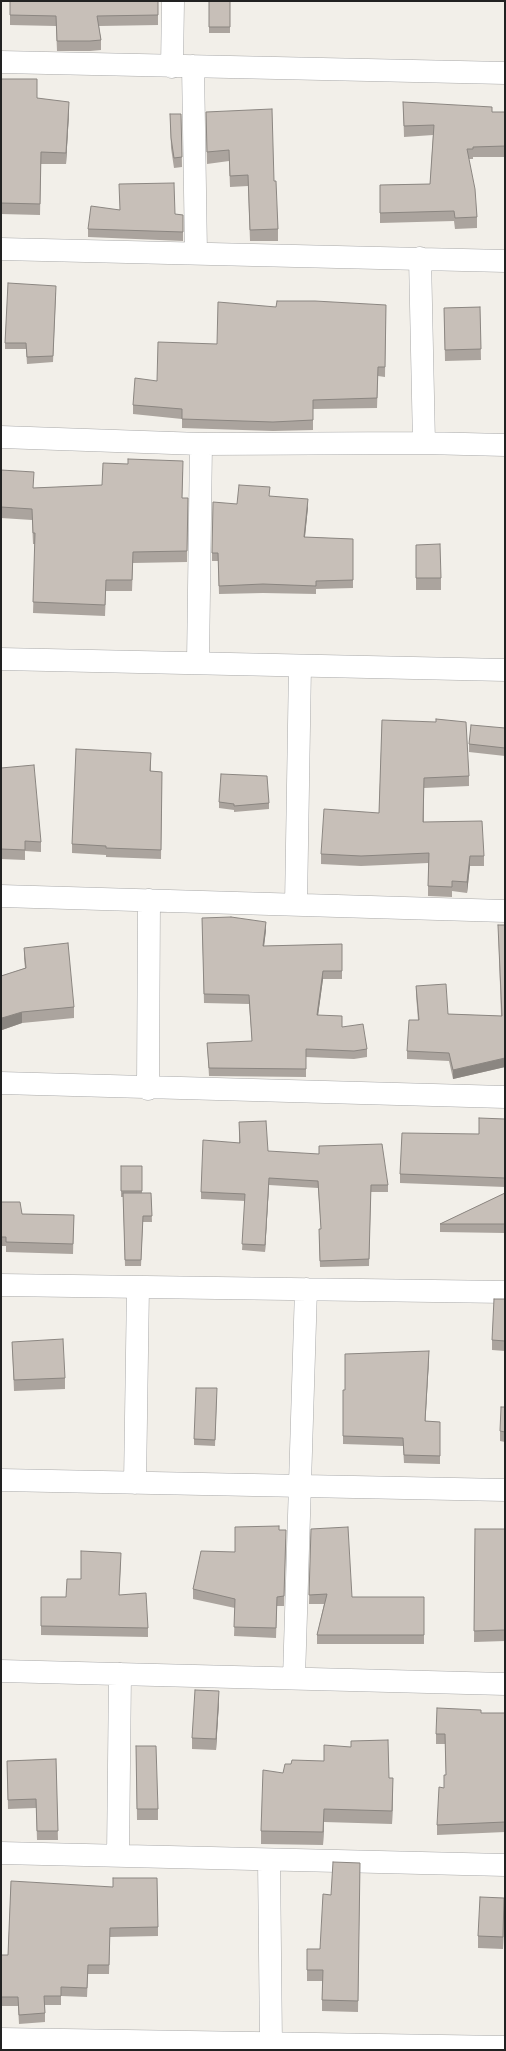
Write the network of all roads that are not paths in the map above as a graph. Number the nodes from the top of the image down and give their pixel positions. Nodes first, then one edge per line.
1 (173, 1) edge
2 (1, 62) edge
3 (182, 66) junction
4 (505, 73) edge
5 (1, 249) edge
6 (196, 253) junction
7 (420, 258) junction
8 (505, 261) edge
9 (1, 437) edge
10 (424, 443) junction
11 (201, 444) junction
12 (505, 445) edge
13 (1, 659) edge
14 (198, 662) junction
15 (300, 666) junction
16 (505, 670) edge
17 (1, 896) edge
18 (149, 900) junction
19 (296, 904) junction
20 (505, 911) edge
21 (1, 1084) edge
22 (148, 1089) junction
23 (505, 1097) edge
24 (1, 1285) edge
25 (138, 1287) junction
26 (306, 1289) junction
27 (505, 1292) edge
28 (1, 1480) edge
29 (135, 1483) junction
30 (299, 1486) junction
31 (505, 1490) edge
32 (1, 1671) edge
33 (120, 1674) junction
34 (294, 1678) junction
35 (505, 1684) edge
36 (1, 1853) edge
37 (118, 1855) junction
38 (269, 1860) junction
39 (505, 1865) edge
40 (1, 2039) edge
41 (271, 2044) junction
42 (115, 2045) edge
43 (505, 2047) edge

1 - 3 street
2 - 3 street
3 - 4 street
3 - 6 street
5 - 6 street
6 - 7 street
7 - 8 street
7 - 10 street
9 - 11 street
10 - 11 street
10 - 12 street
11 - 14 street
13 - 14 street
14 - 15 street
15 - 16 street
15 - 19 street
17 - 18 street
18 - 19 street
18 - 22 street
19 - 20 street
21 - 22 street
22 - 23 street
24 - 25 street
25 - 26 street
25 - 29 street
26 - 27 street
26 - 30 street
28 - 29 street
29 - 30 street
30 - 31 street
30 - 34 street
32 - 33 street
33 - 34 street
33 - 37 street
34 - 35 street
36 - 37 street
37 - 38 street
38 - 39 street
38 - 41 street
40 - 42 street
41 - 42 street
41 - 43 street

